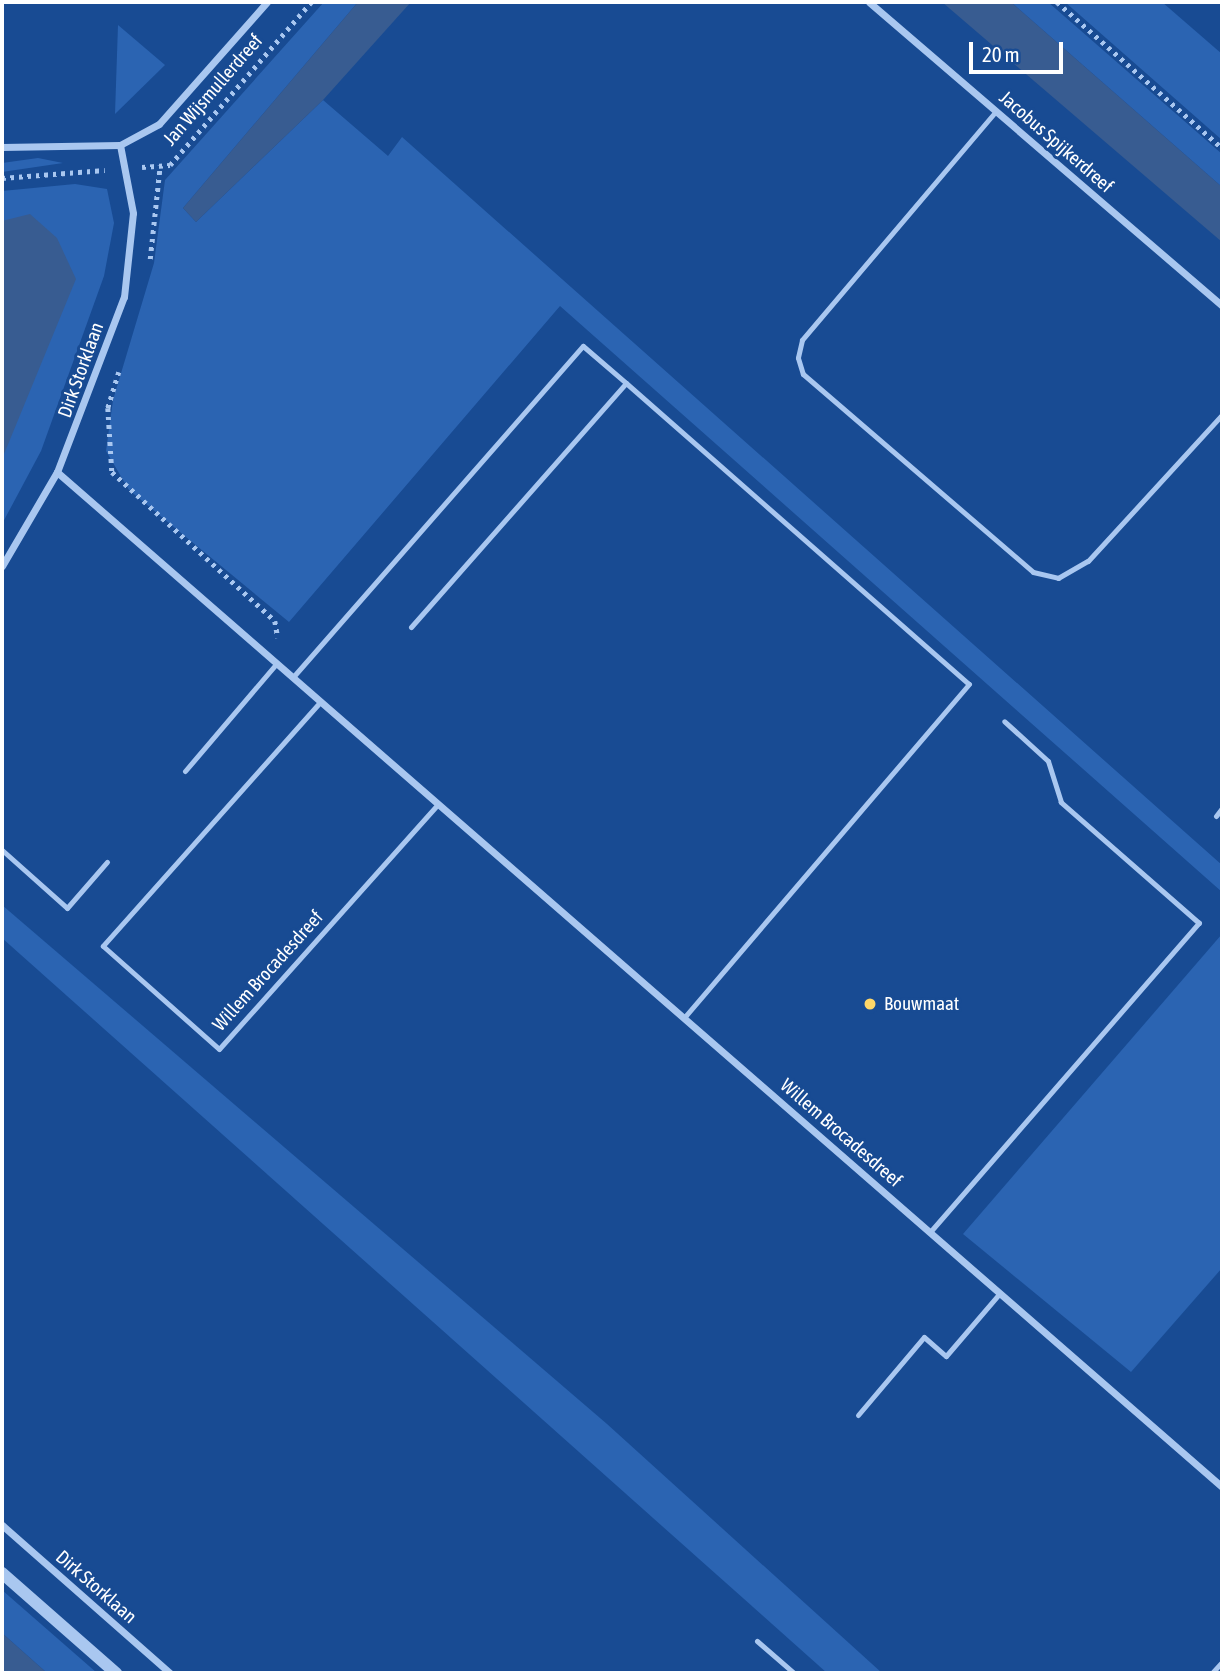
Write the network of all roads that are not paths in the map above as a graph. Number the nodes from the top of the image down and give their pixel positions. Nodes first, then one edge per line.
1 (267, 2) edge
2 (869, 2) edge
3 (996, 111) junction
4 (120, 145) junction
5 (2, 147) edge
6 (1222, 306) edge
7 (626, 383) junction
8 (1222, 415) edge
9 (57, 472) junction
10 (2, 566) edge
11 (411, 627) dead end
12 (277, 663) junction
13 (293, 677) junction
14 (321, 701) junction
15 (1004, 721) dead end
16 (185, 771) dead end
17 (438, 804) junction
18 (1222, 808) edge
19 (1216, 816) dead end
20 (2, 850) edge
21 (107, 862) dead end
22 (684, 1018) junction
23 (930, 1233) junction
24 (1000, 1293) junction
25 (858, 1415) dead end
26 (1222, 1487) edge
27 (2, 1525) edge
28 (2, 1573) edge
29 (757, 1641) dead end
30 (1222, 1662) edge
31 (116, 1673) edge
32 (170, 1673) edge
33 (794, 1673) edge
34 (1212, 1673) edge

1 - 4 street, Jan Wijsmullerdreef
2 - 3 street, Jacobus Spijkerdreef
3 - 6 street, Jacobus Spijkerdreef
3 - 8 lane
4 - 5 street
4 - 9 street, Dirk Storklaan
7 - 11 lane
7 - 13 lane
7 - 22 lane
9 - 10 street, Dirk Storklaan
9 - 12 street, Willem Brocadesdreef
12 - 13 street, Willem Brocadesdreef
12 - 16 lane
13 - 14 street, Willem Brocadesdreef
14 - 17 street, Willem Brocadesdreef
14 - 17 lane, Willem Brocadesdreef
15 - 23 lane
17 - 22 street, Willem Brocadesdreef
18 - 19 lane
20 - 21 lane
22 - 23 street, Willem Brocadesdreef
23 - 24 street, Willem Brocadesdreef
24 - 25 lane
24 - 26 street, Willem Brocadesdreef
27 - 32 street, Dirk Storklaan
28 - 31 street
29 - 33 lane
30 - 34 lane

